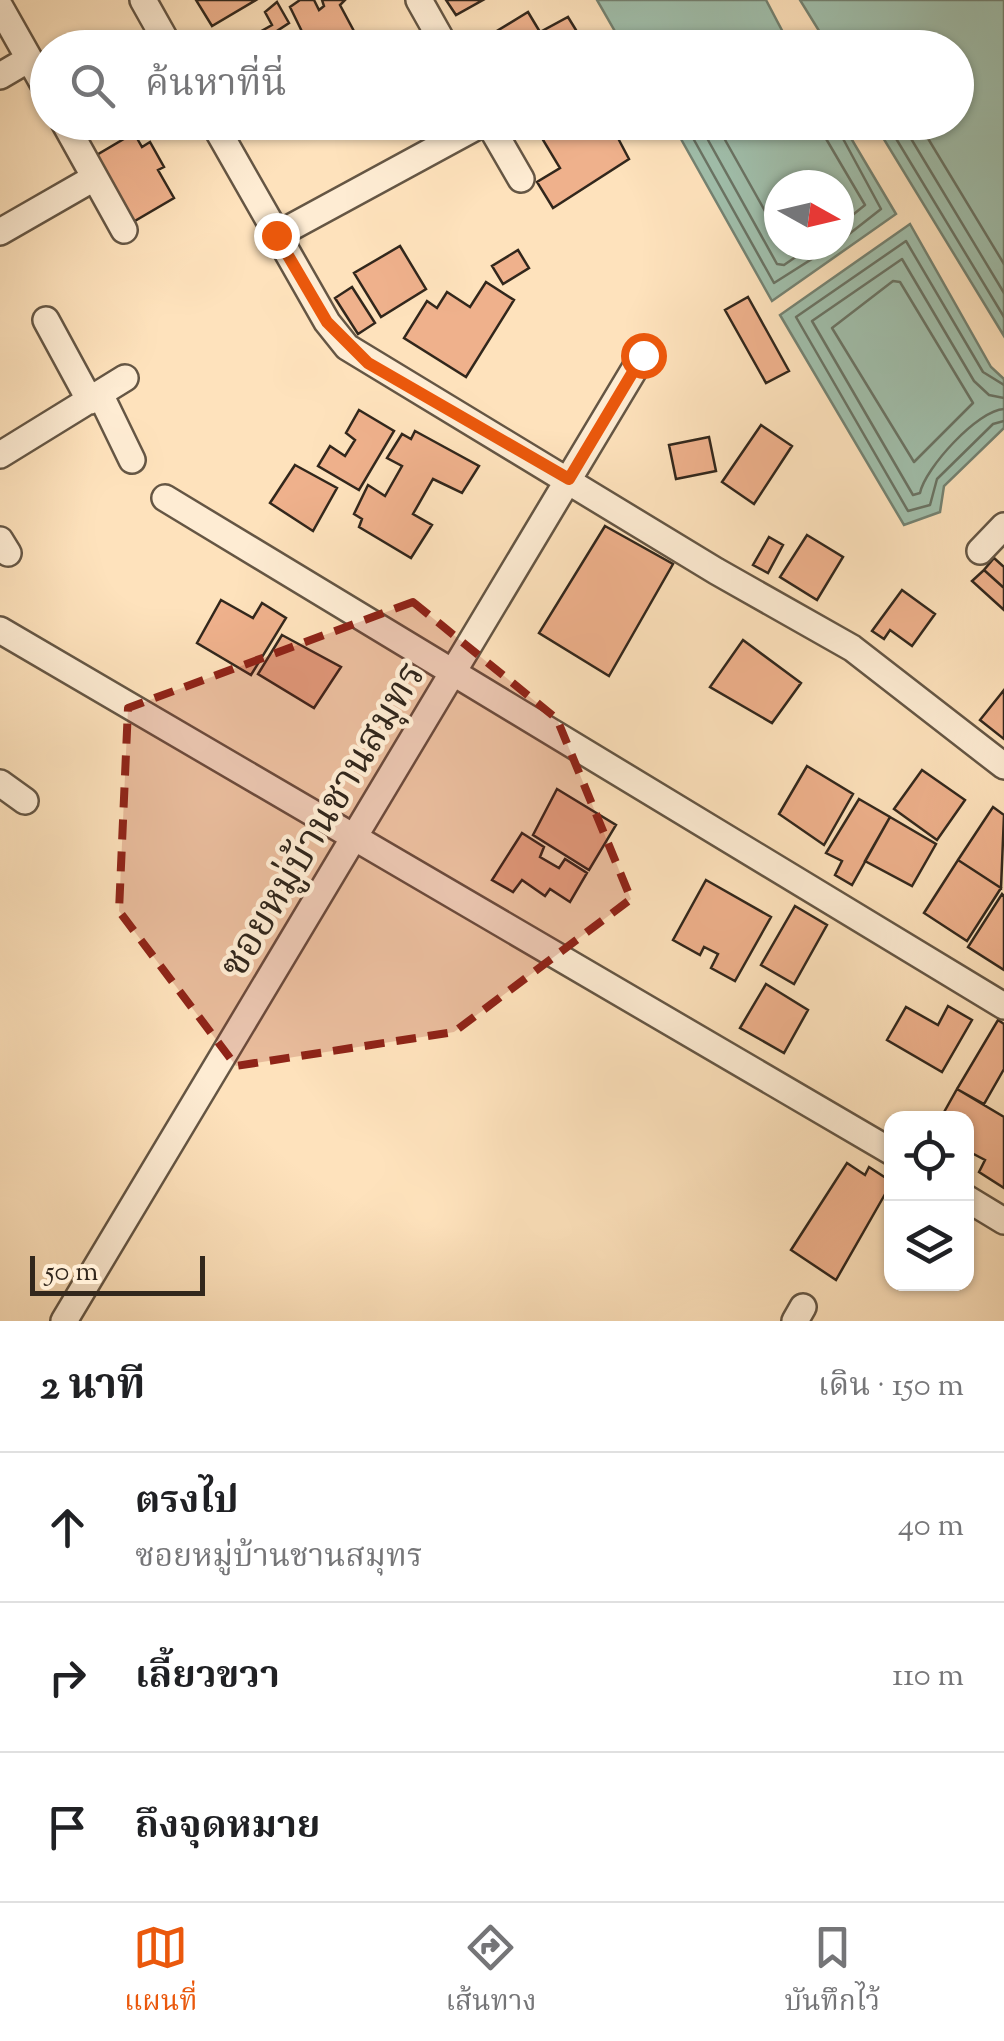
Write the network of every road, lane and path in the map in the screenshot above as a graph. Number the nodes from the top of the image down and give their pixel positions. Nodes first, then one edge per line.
1 (143, 0) edge
2 (419, 0) edge
3 (0, 6) edge
4 (160, 30) edge
5 (436, 30) edge
6 (29, 59) joint
7 (0, 76) edge
8 (74, 140) edge
9 (223, 140) edge
10 (453, 140) edge
11 (498, 140) edge
12 (94, 178) junction
13 (521, 179) dead end
14 (124, 230) dead end
15 (0, 232) edge
16 (276, 235) junction
17 (46, 320) dead end
18 (643, 355) dead end
19 (125, 378) dead end
20 (95, 397) junction
21 (0, 455) edge
22 (132, 460) dead end
23 (569, 479) junction
24 (165, 498) dead end
25 (1004, 526) edge
26 (980, 551) dead end
27 (0, 630) edge
28 (454, 670) junction
29 (1004, 766) edge
30 (0, 783) edge
31 (24, 802) dead end
32 (352, 840) junction
33 (1004, 1006) edge
34 (884, 1147) edge
35 (971, 1201) edge
36 (1004, 1221) edge
37 (64, 1321) edge

1 - 4 street
2 - 5 street
3 - 6 street
6 - 7 street
8 - 12 street
9 - 16 street
10 - 16 street
11 - 13 street
12 - 14 street
12 - 15 street
16 - 23 street
17 - 20 street
18 - 23 street, ซอยหมู่บ้านชานสมุทร
19 - 20 street
20 - 21 street
20 - 22 street
23 - 28 street, ซอยหมู่บ้านชานสมุทร
23 - 29 street
24 - 28 street
25 - 26 street
27 - 32 street
28 - 32 street, ซอยหมู่บ้านชานสมุทร
28 - 33 street
30 - 31 street
32 - 34 street
32 - 37 street, ซอยหมู่บ้านชานสมุทร
35 - 36 street

